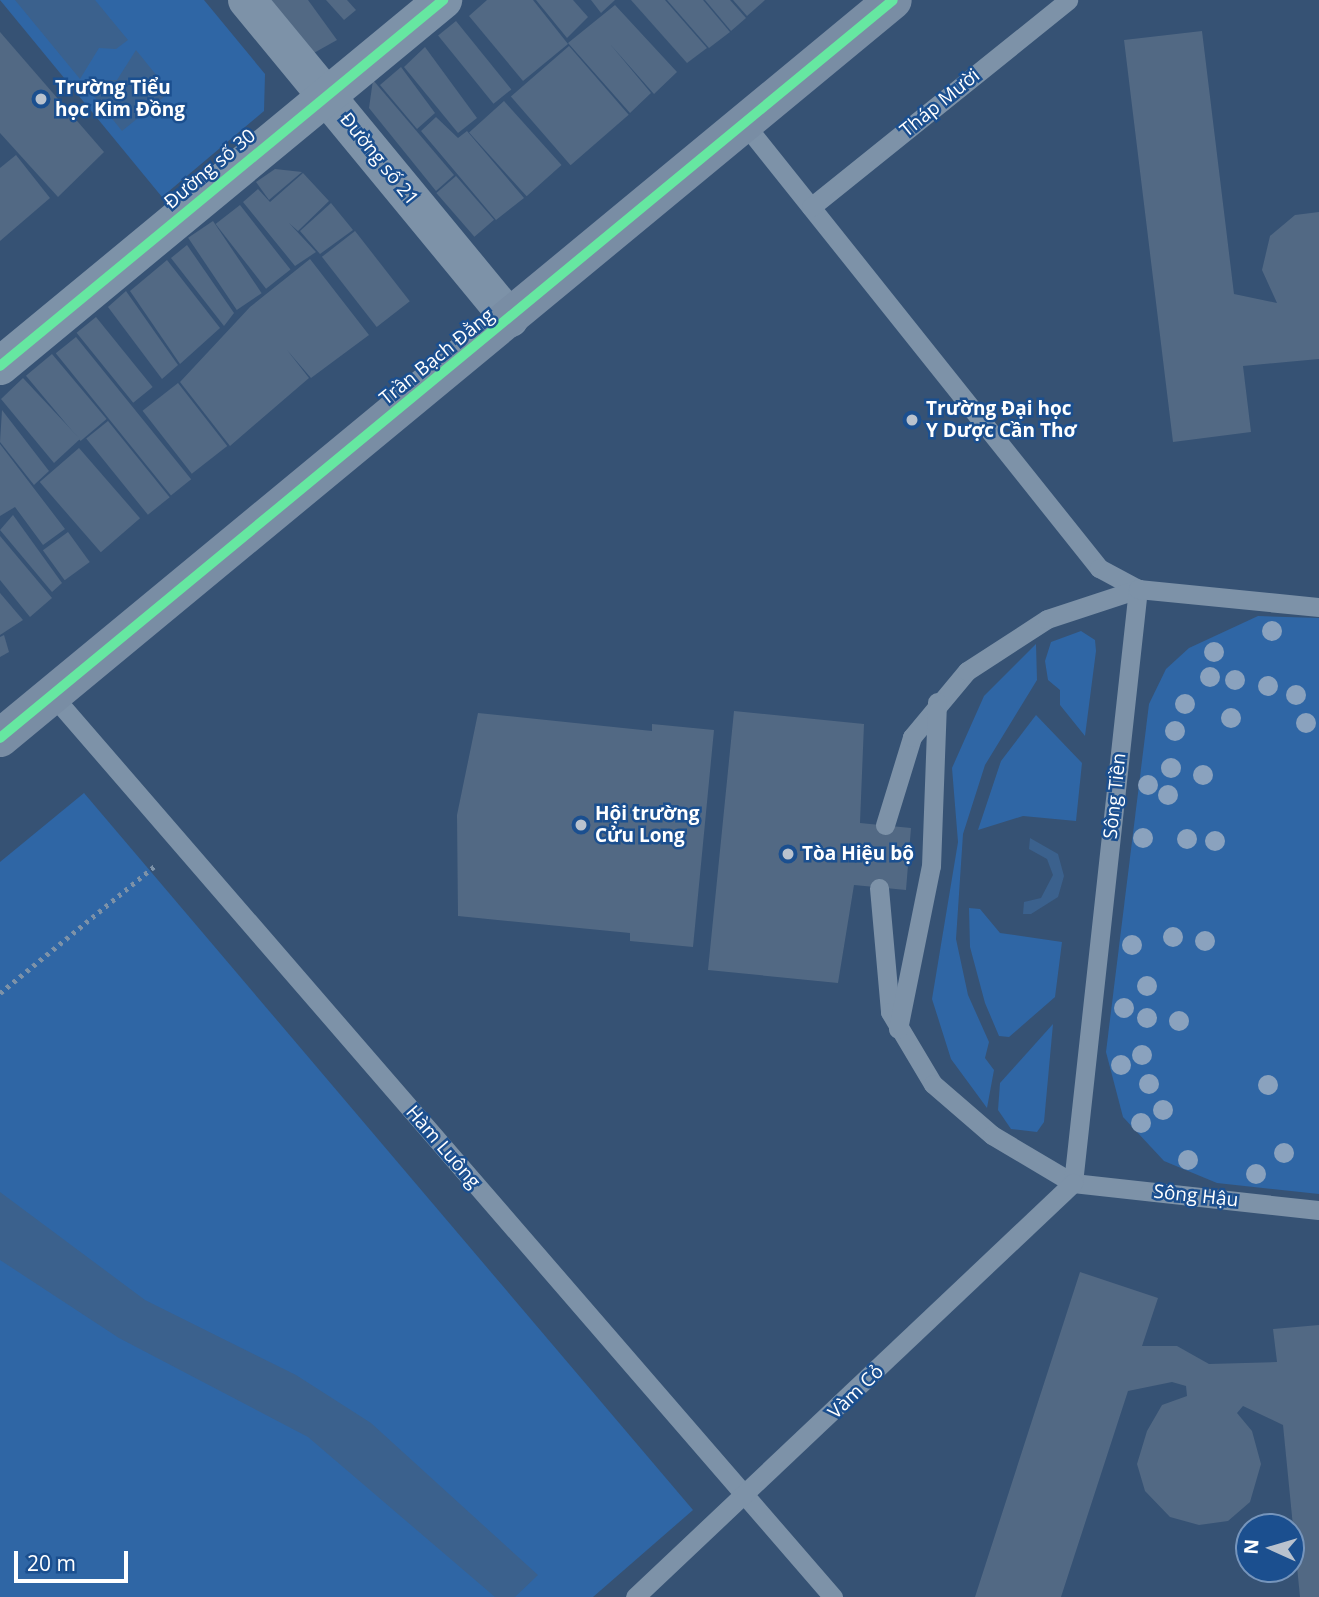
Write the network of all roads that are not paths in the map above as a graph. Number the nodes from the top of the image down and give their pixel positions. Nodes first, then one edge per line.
1 (247, 0) edge
2 (443, 0) edge
3 (894, 0) edge
4 (1069, 0) edge
5 (326, 95) junction
6 (743, 122) junction
7 (811, 207) junction
8 (510, 319) junction
9 (0, 366) edge
10 (1138, 589) junction
11 (1319, 607) edge
12 (52, 696) junction
13 (937, 702) junction
14 (0, 738) edge
15 (886, 825) dead end
16 (879, 888) dead end
17 (898, 1029) junction
18 (1073, 1183) junction
19 (1319, 1210) edge
20 (747, 1498) junction
21 (635, 1597) edge
22 (833, 1597) edge

1 - 5 street, Đường số 21
2 - 5 street, Đường số 30
3 - 6 street, Trần Bạch Đằng
4 - 7 lane, Tháp Mười
5 - 8 street, Đường số 21
5 - 9 street, Đường số 30
6 - 7 lane
6 - 8 street, Trần Bạch Đằng
7 - 10 lane
8 - 12 street, Trần Bạch Đằng
10 - 11 lane
10 - 13 lane
10 - 18 lane, Sông Tiền
12 - 14 street, Trần Bạch Đằng
12 - 20 lane, Hàm Luông
13 - 15 lane
13 - 17 lane
16 - 17 lane
17 - 18 lane
18 - 19 lane, Sông Hậu
18 - 20 lane, Vàm Cỏ
20 - 21 lane, Vàm Cỏ
20 - 22 lane, Hàm Luông

